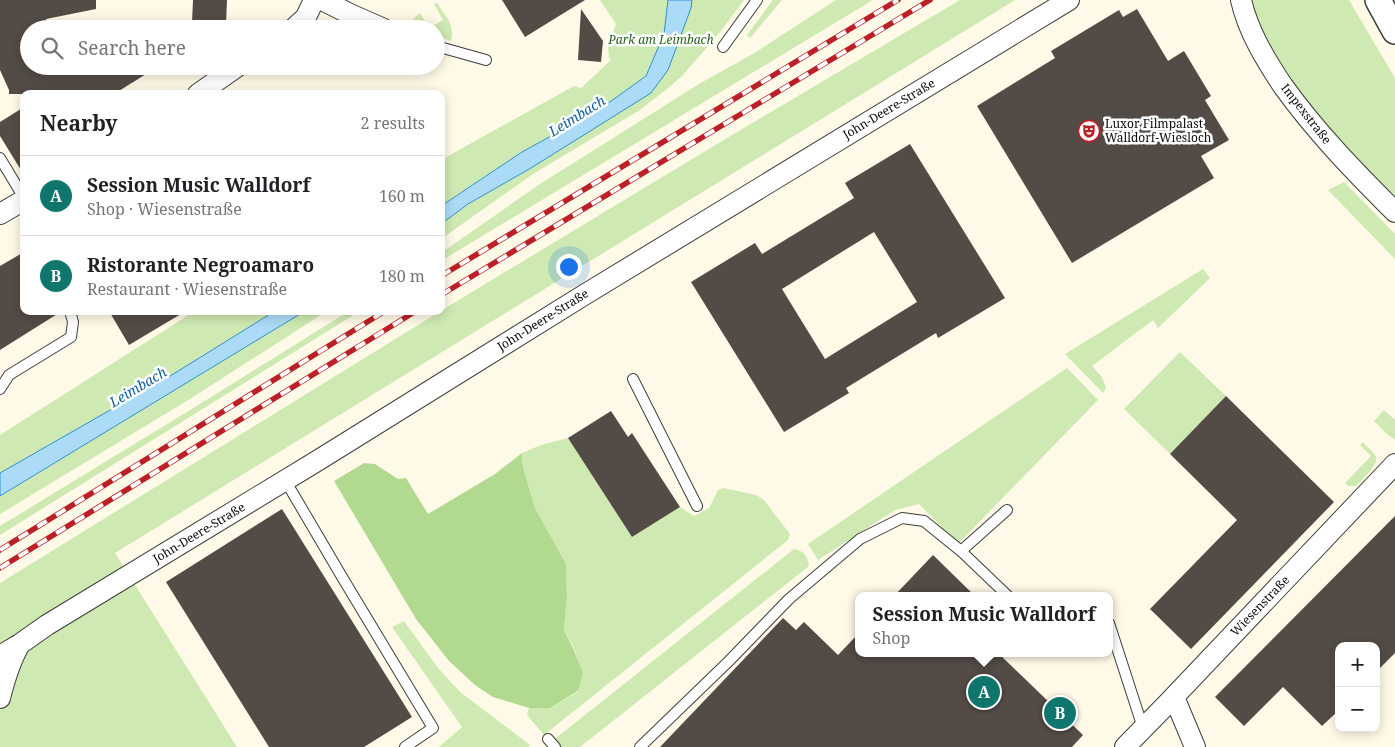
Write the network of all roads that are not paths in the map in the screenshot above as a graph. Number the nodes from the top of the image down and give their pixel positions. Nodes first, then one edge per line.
1 (314, 0) edge
2 (322, 0) edge
3 (757, 0) edge
4 (1069, 0) edge
5 (1241, 0) edge
6 (1378, 0) edge
7 (303, 20) edge
8 (363, 20) edge
9 (1395, 31) edge
10 (723, 46) dead end
11 (445, 49) edge
12 (486, 60) dead end
13 (225, 75) edge
14 (204, 90) edge
15 (0, 158) edge
16 (20, 199) edge
17 (20, 204) edge
18 (1395, 212) edge
19 (0, 214) edge
20 (71, 315) edge
21 (633, 379) dead end
22 (0, 389) edge
23 (1395, 464) edge
24 (286, 480) junction
25 (698, 506) dead end
26 (1008, 510) dead end
27 (961, 551) junction
28 (1004, 592) edge
29 (1113, 635) edge
30 (20, 644) junction
31 (0, 656) edge
32 (1174, 697) junction
33 (0, 698) edge
34 (1144, 728) junction
35 (405, 747) edge
36 (640, 747) edge
37 (1125, 747) edge
38 (1195, 747) edge

1 - 7 street
2 - 8 street
3 - 10 lane
4 - 24 street, John-Deere-Straße
5 - 18 street, Impexstraße
6 - 9 street
11 - 12 lane
13 - 14 street
15 - 16 lane
17 - 19 street
20 - 22 lane
21 - 25 lane
23 - 32 street, Wiesenstraße
24 - 30 street, John-Deere-Straße
24 - 35 lane
26 - 27 lane
27 - 28 lane
27 - 36 lane
29 - 34 lane
30 - 31 street, John-Deere-Straße
30 - 33 street, John-Deere-Straße
32 - 34 street, Wiesenstraße
32 - 38 street
34 - 37 street, Wiesenstraße

